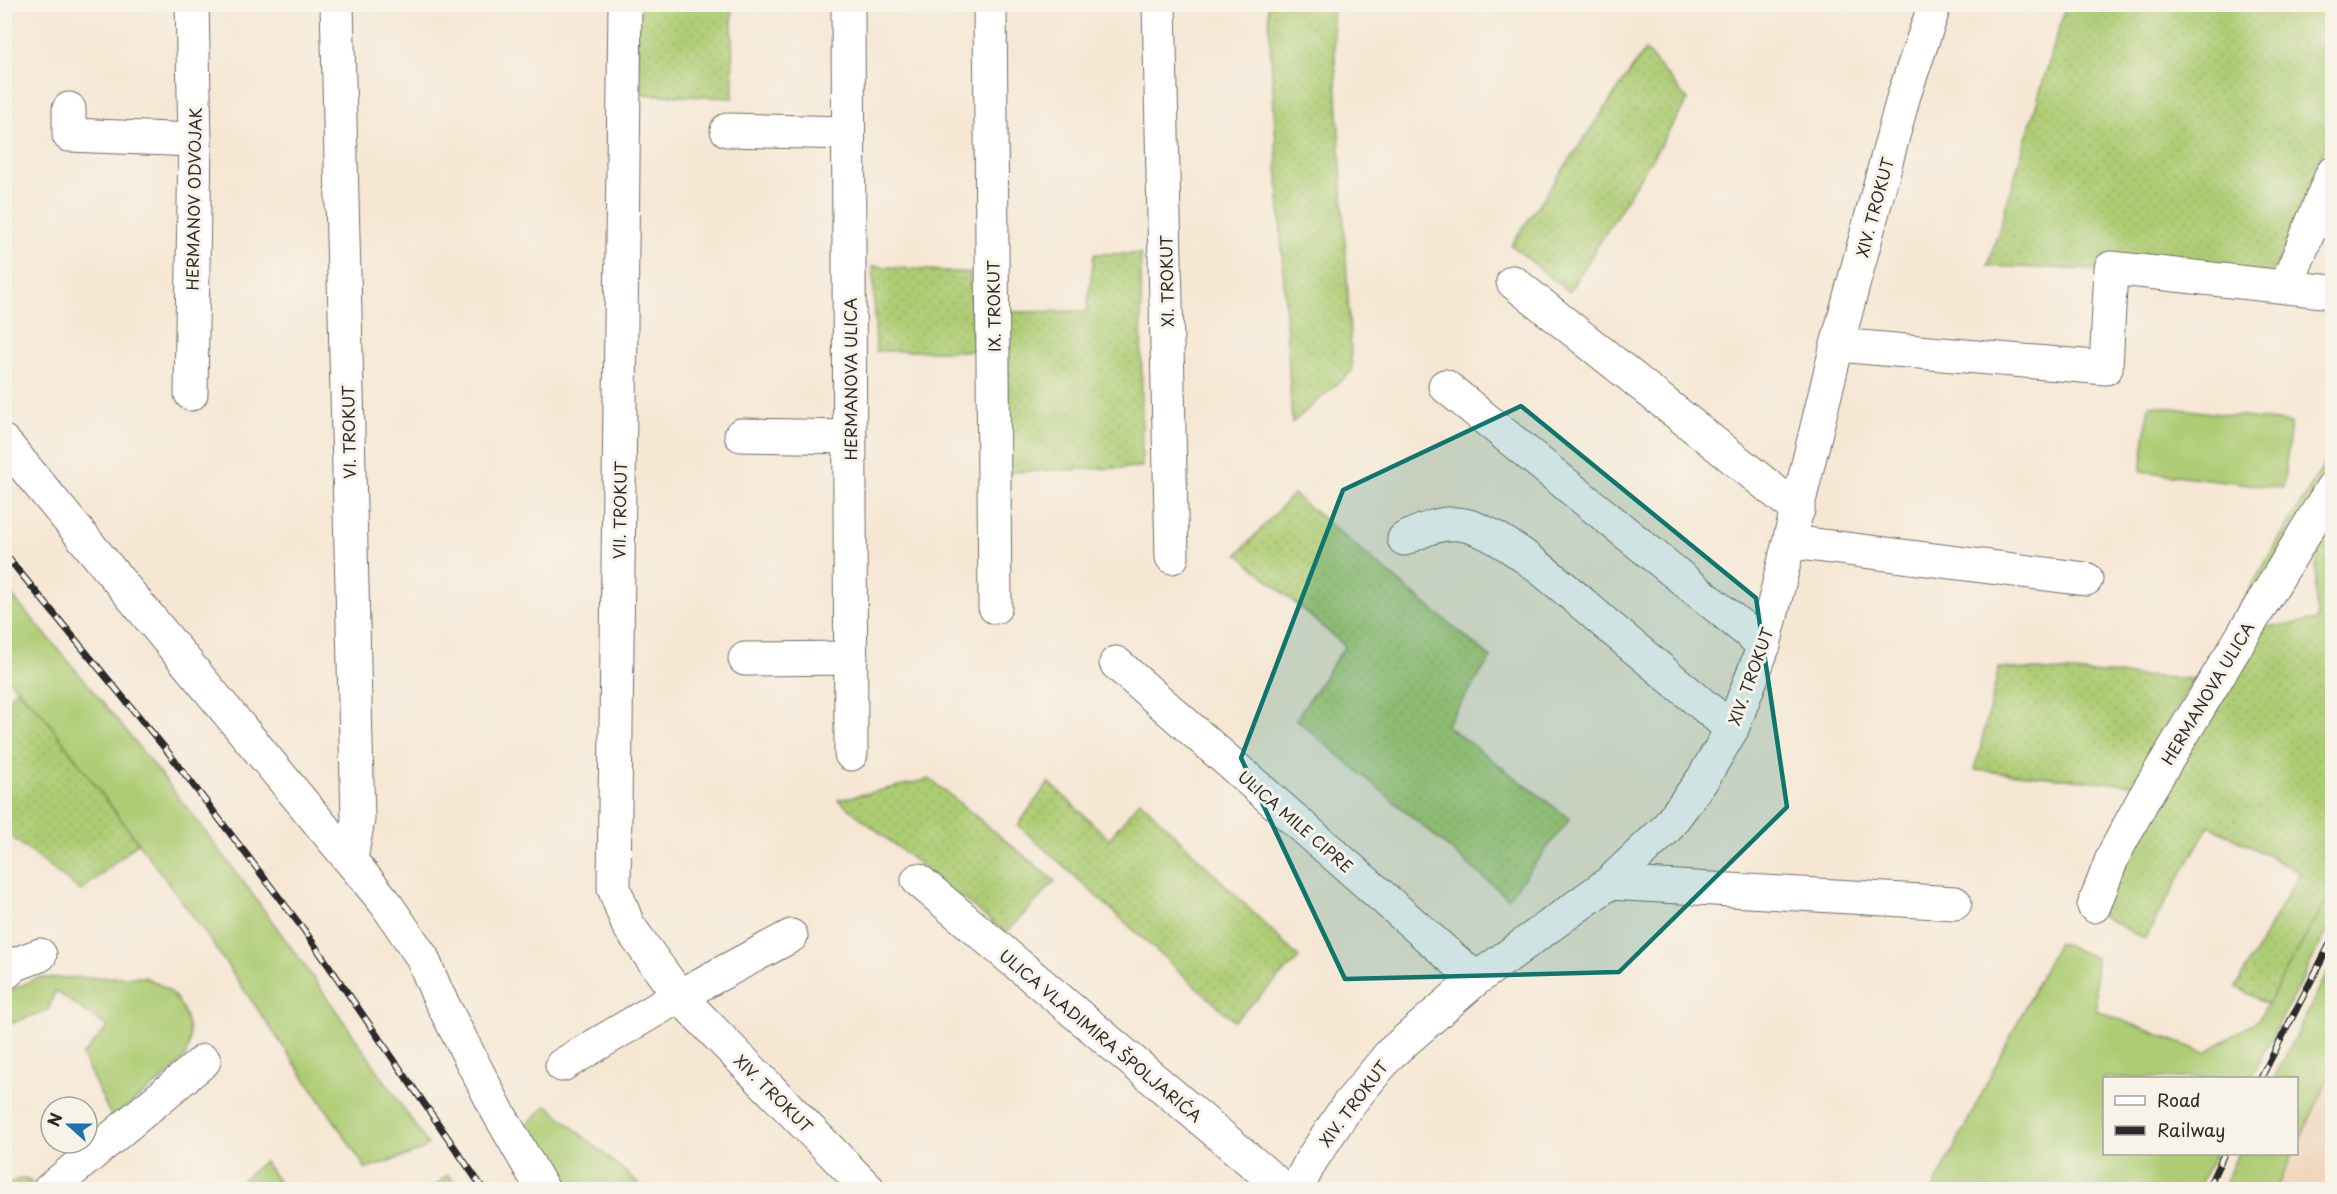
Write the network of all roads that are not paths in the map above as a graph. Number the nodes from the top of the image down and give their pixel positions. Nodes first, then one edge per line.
1 (192, 4) edge
2 (337, 4) edge
3 (625, 4) edge
4 (848, 4) edge
5 (990, 4) edge
6 (1159, 4) edge
7 (1935, 4) edge
8 (69, 109) dead end
9 (727, 130) dead end
10 (848, 134) junction
11 (195, 140) junction
12 (2332, 174) edge
13 (1514, 282) dead end
14 (2286, 287) junction
15 (2332, 292) edge
16 (1837, 345) junction
17 (1445, 386) dead end
18 (191, 394) dead end
19 (741, 435) dead end
20 (850, 437) junction
21 (4, 442) edge
22 (2332, 488) edge
23 (1798, 510) junction
24 (1404, 539) dead end
25 (1791, 542) junction
26 (1172, 557) dead end
27 (2086, 579) dead end
28 (995, 607) dead end
29 (1764, 645) junction
30 (851, 658) junction
31 (745, 659) dead end
32 (1116, 663) dead end
33 (1732, 729) junction
34 (851, 754) dead end
35 (351, 859) junction
36 (918, 879) dead end
37 (1609, 883) junction
38 (1955, 903) dead end
39 (2094, 906) dead end
40 (791, 936) dead end
41 (40, 955) dead end
42 (4, 974) edge
43 (1476, 979) junction
44 (679, 996) junction
45 (204, 1061) dead end
46 (562, 1065) dead end
47 (49, 1190) edge
48 (543, 1190) edge
49 (870, 1190) edge
50 (1285, 1190) edge
51 (1296, 1190) edge

1 - 11 street, HERMANOV ODVOJAK
2 - 35 street, VI. TROKUT
3 - 44 street, VII. TROKUT
4 - 10 street, HERMANOVA ULICA
5 - 28 street, IX. TROKUT
6 - 26 street, XI. TROKUT
7 - 16 street, XIV. TROKUT
8 - 11 street
9 - 10 street
10 - 20 street, HERMANOVA ULICA
11 - 18 street, HERMANOV ODVOJAK
12 - 14 street
13 - 23 street
14 - 15 street
14 - 16 street
16 - 23 street, XIV. TROKUT
17 - 29 street
19 - 20 street
20 - 30 street, HERMANOVA ULICA
21 - 35 street
22 - 39 street, HERMANOVA ULICA
23 - 25 street, XIV. TROKUT
24 - 33 street
25 - 27 street
25 - 29 street, XIV. TROKUT
29 - 33 street, XIV. TROKUT
30 - 31 street
30 - 34 street, HERMANOVA ULICA
32 - 43 street, ULICA MILE CIPRE
33 - 37 street, XIV. TROKUT
35 - 48 street
36 - 50 street, ULICA VLADIMIRA ŠPOLJARIĆA
37 - 38 street
37 - 43 street, XIV. TROKUT
40 - 44 street
41 - 42 street
43 - 51 street, XIV. TROKUT
44 - 46 street
44 - 49 street, XIV. TROKUT
45 - 47 street

